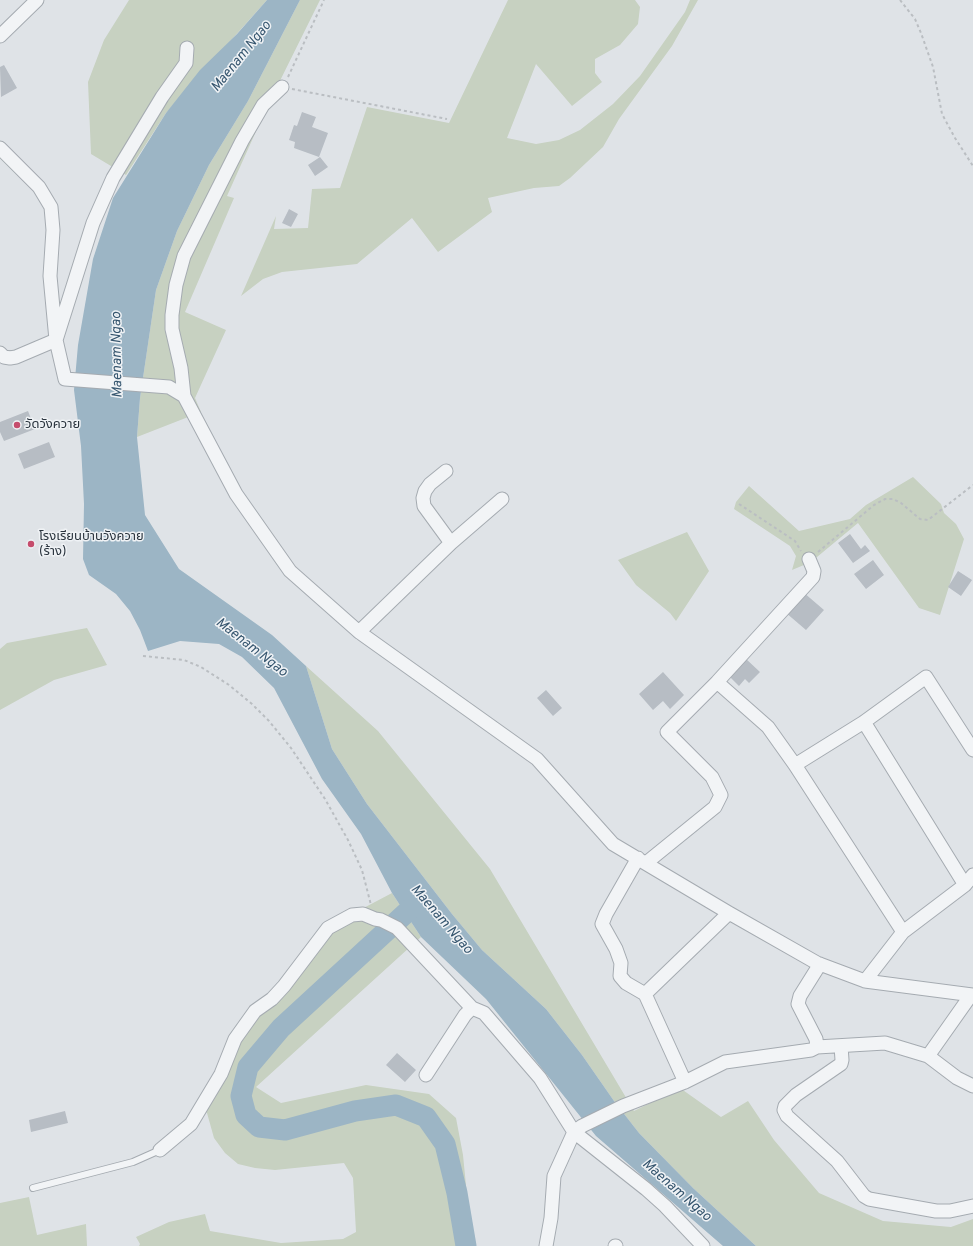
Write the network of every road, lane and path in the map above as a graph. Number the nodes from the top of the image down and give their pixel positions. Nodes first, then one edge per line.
1 (38, 0) edge
2 (324, 0) edge
3 (900, 0) edge
4 (0, 36) edge
5 (187, 48) dead end
6 (282, 87) junction
7 (447, 119) dead end
8 (0, 148) edge
9 (973, 166) edge
10 (56, 340) junction
11 (0, 354) edge
12 (184, 396) junction
13 (446, 471) dead end
14 (973, 485) edge
15 (502, 499) dead end
16 (739, 504) dead end
17 (451, 543) junction
18 (809, 559) junction
19 (360, 632) junction
20 (143, 656) dead end
21 (717, 682) junction
22 (864, 722) junction
23 (973, 750) edge
24 (795, 766) junction
25 (642, 860) junction
26 (969, 880) edge
27 (729, 913) junction
28 (375, 919) junction
29 (902, 932) junction
30 (820, 964) junction
31 (865, 981) junction
32 (646, 994) junction
33 (972, 995) edge
34 (472, 1008) junction
35 (840, 1046) junction
36 (818, 1047) junction
37 (928, 1056) junction
38 (426, 1075) dead end
39 (685, 1082) junction
40 (973, 1086) edge
41 (578, 1129) junction
42 (160, 1150) joint
43 (32, 1188) dead end
44 (973, 1206) edge
45 (546, 1246) edge
46 (703, 1246) edge

1 - 4 street
2 - 6 path
3 - 9 path
5 - 10 street
6 - 7 path
6 - 12 street
8 - 10 street
10 - 11 street
10 - 12 street
12 - 19 street
13 - 17 street
14 - 18 path
15 - 17 street
16 - 18 path
17 - 19 street
18 - 21 street
19 - 25 street
20 - 28 path
21 - 24 street
21 - 25 street
22 - 23 street
22 - 24 street
22 - 26 street
24 - 29 street
25 - 27 street
25 - 32 street
26 - 29 street
27 - 30 street
27 - 32 street
28 - 34 street
28 - 42 street
29 - 31 street
30 - 31 street
30 - 36 street
31 - 33 street
32 - 39 street
33 - 37 street
34 - 38 street
34 - 41 street
35 - 36 street
35 - 37 street
35 - 44 street
36 - 39 street
37 - 40 street
39 - 41 street
41 - 45 street
41 - 46 street
42 - 43 lane

